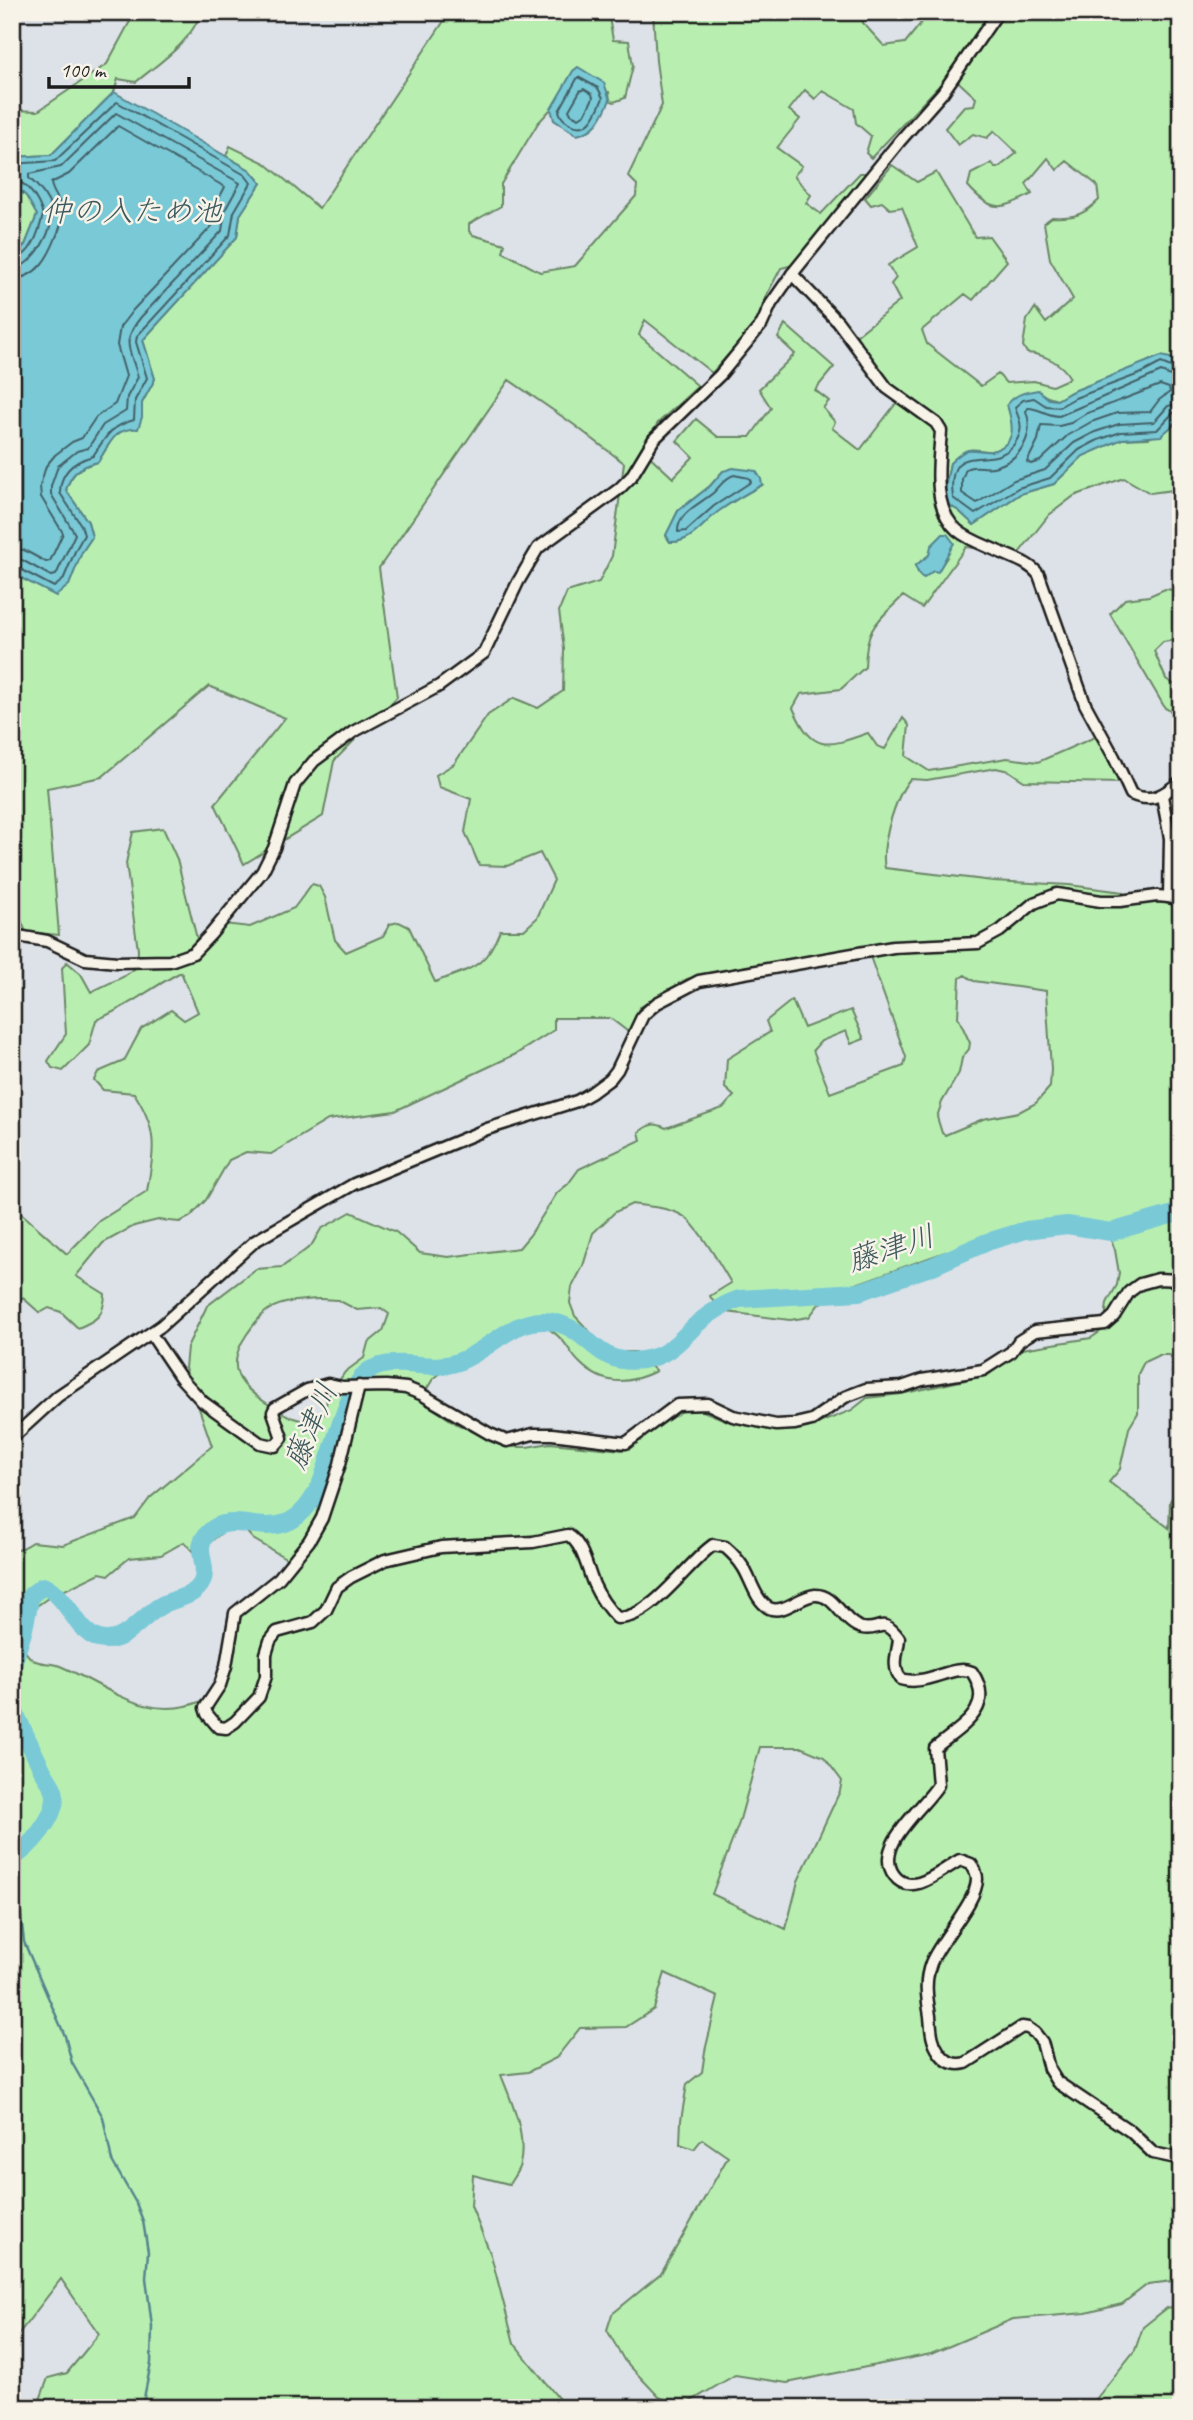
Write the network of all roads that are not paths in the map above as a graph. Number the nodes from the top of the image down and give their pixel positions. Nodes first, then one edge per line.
1 (998, 12) edge
2 (792, 274) junction
3 (1181, 781) edge
4 (1162, 796) junction
5 (1169, 897) junction
6 (1181, 901) edge
7 (12, 935) edge
8 (1181, 1280) edge
9 (150, 1334) junction
10 (359, 1386) junction
11 (12, 1438) edge
12 (1181, 2159) edge

1 - 2 street
2 - 4 street
2 - 7 street
3 - 4 street
4 - 5 street
5 - 6 street
5 - 9 street
8 - 10 street
9 - 10 street
9 - 11 street
10 - 12 street

